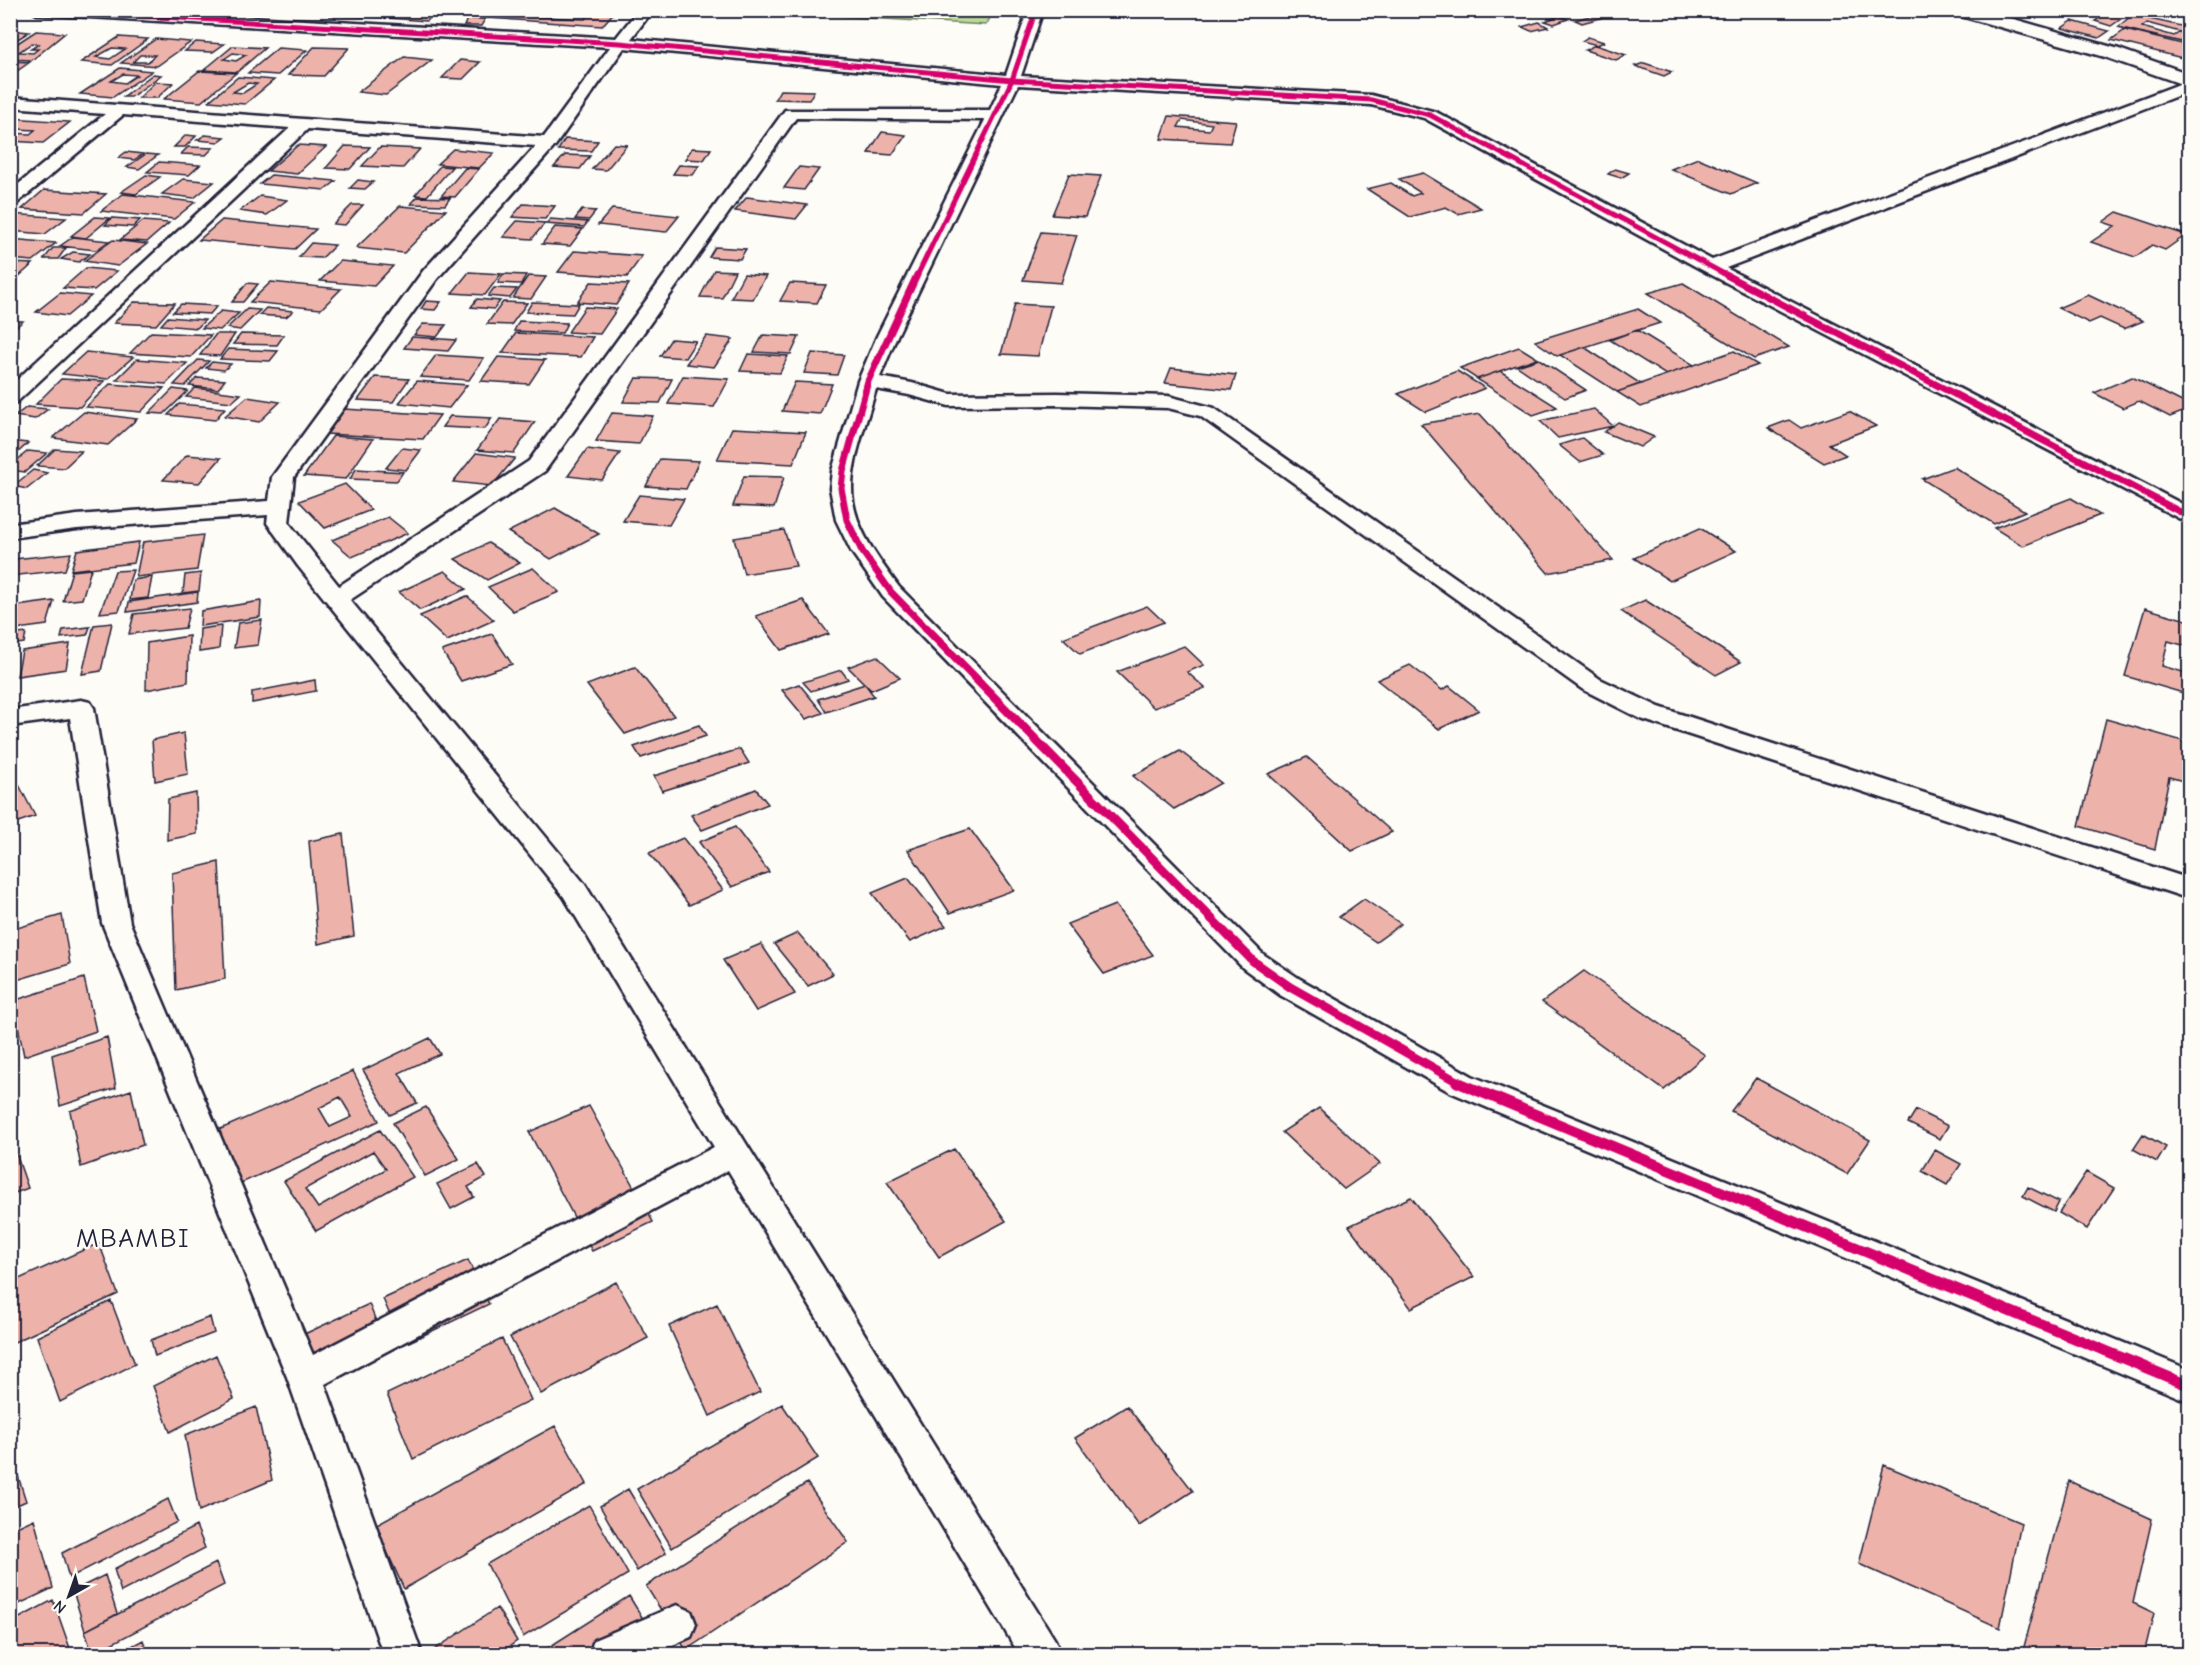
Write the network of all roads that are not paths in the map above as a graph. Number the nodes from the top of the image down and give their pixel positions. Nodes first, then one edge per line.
1 (37, 10) edge
2 (275, 10) edge
3 (646, 10) edge
4 (1036, 10) edge
5 (1960, 10) edge
6 (65, 11) edge
7 (1993, 14) edge
8 (453, 17) dead end
9 (260, 22) junction
10 (439, 31) junction
11 (620, 43) junction
12 (1012, 80) junction
13 (2190, 83) edge
14 (10, 102) edge
15 (121, 109) junction
16 (996, 115) junction
17 (305, 123) junction
18 (549, 142) junction
19 (10, 200) edge
20 (1711, 267) junction
21 (868, 381) junction
22 (10, 398) edge
23 (280, 507) junction
24 (2190, 517) edge
25 (10, 531) edge
26 (337, 598) junction
27 (10, 718) edge
28 (2190, 889) edge
29 (734, 1152) junction
30 (305, 1377) junction
31 (2190, 1386) edge
32 (677, 1624) dead end
33 (402, 1654) edge
34 (608, 1654) edge
35 (1041, 1654) edge

1 - 6 street
2 - 9 street
3 - 11 street
4 - 12 street
5 - 7 street
6 - 9 street
7 - 13 street
8 - 10 street
9 - 10 street
10 - 11 street
11 - 12 street
11 - 18 street
12 - 16 street
12 - 20 street
13 - 20 street
14 - 15 street
15 - 17 street
15 - 19 street
16 - 21 street
16 - 26 street
17 - 18 street
17 - 22 street
18 - 23 street
20 - 24 street
21 - 28 street
21 - 31 street
23 - 25 street
23 - 26 street
26 - 29 street
27 - 30 street
29 - 30 street
29 - 35 street
30 - 33 street
32 - 34 street

